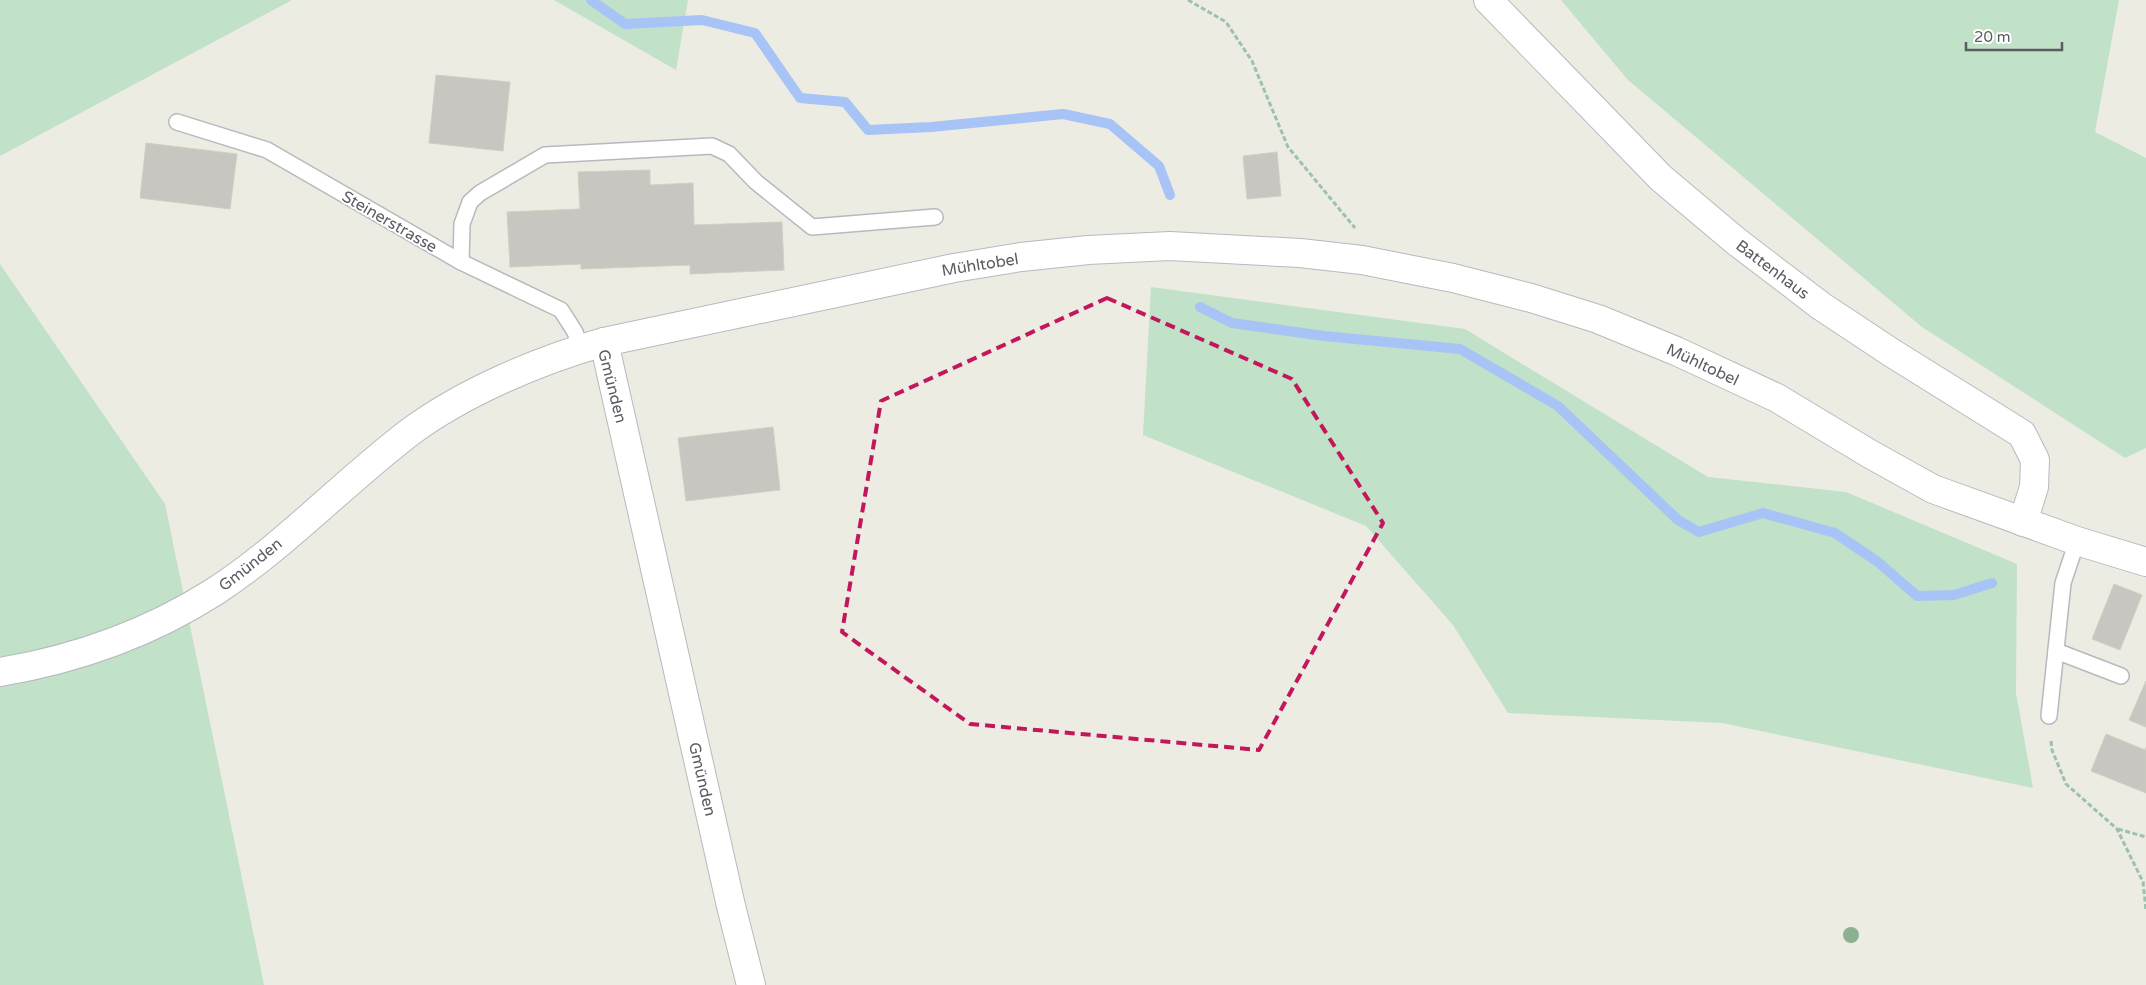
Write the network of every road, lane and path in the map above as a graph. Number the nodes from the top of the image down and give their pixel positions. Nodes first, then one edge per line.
1 (1188, 0) edge
2 (1488, 0) edge
3 (177, 122) dead end
4 (935, 217) dead end
5 (1362, 260) junction
6 (461, 262) junction
7 (592, 345) junction
8 (2023, 522) junction
9 (2077, 541) junction
10 (2146, 562) edge
11 (2056, 651) junction
12 (0, 672) edge
13 (2121, 676) dead end
14 (2049, 716) joint
15 (2117, 829) junction
16 (2146, 837) edge
17 (2146, 910) edge
18 (751, 985) edge

1 - 5 path
2 - 8 main road, Battenhaus
3 - 6 lane, Steinerstrasse
4 - 6 lane
5 - 7 main road, Mühltobel
5 - 8 main road, Mühltobel
6 - 7 lane, Steinerstrasse
7 - 12 main road, Gmünden
7 - 18 main road, Gmünden
8 - 9 main road
9 - 10 main road
9 - 11 lane
11 - 13 lane
11 - 14 lane
14 - 15 path
15 - 16 path
15 - 17 path

